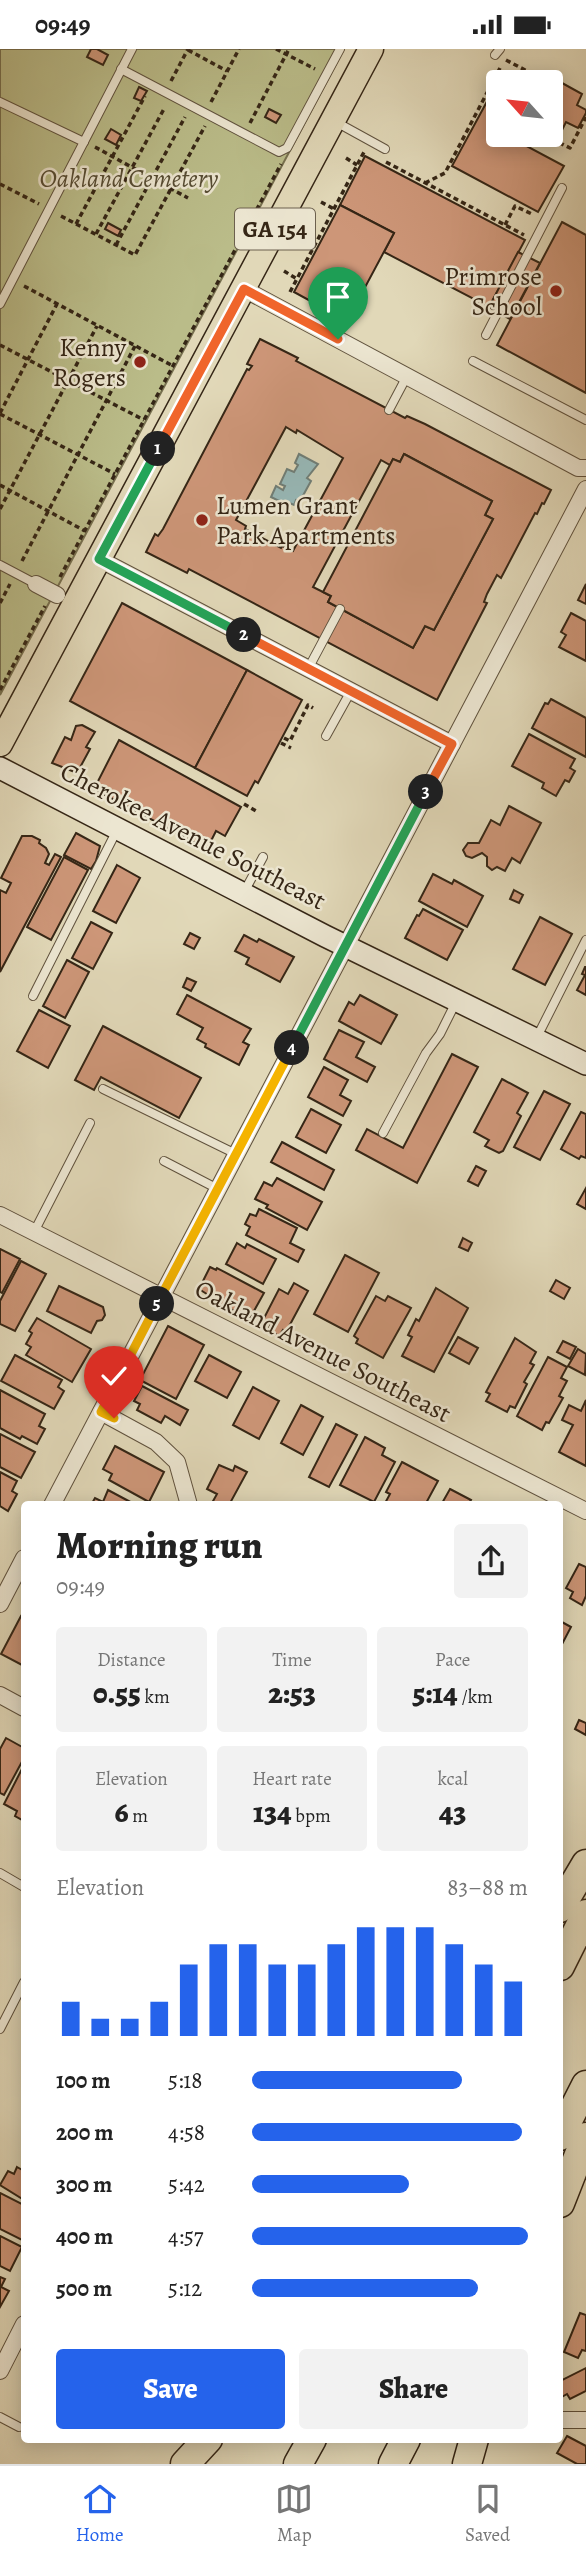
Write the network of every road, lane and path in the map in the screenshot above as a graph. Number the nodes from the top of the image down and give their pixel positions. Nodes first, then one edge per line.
1 (132, 49) edge
2 (187, 49) edge
3 (239, 49) edge
4 (276, 49) edge
5 (289, 49) edge
6 (340, 49) edge
7 (371, 49) edge
8 (286, 54) junction
9 (121, 69) junction
10 (499, 70) edge
11 (525, 70) edge
12 (227, 71) junction
13 (326, 75) junction
14 (151, 85) junction
15 (168, 94) junction
16 (486, 95) edge
17 (0, 102) edge
18 (191, 106) junction
19 (208, 114) junction
20 (586, 117) edge
21 (333, 121) junction
22 (244, 134) junction
23 (84, 142) junction
24 (564, 145) edge
25 (287, 148) junction
26 (385, 149) dead end
27 (365, 151) dead end
28 (113, 157) junction
29 (377, 157) dead end
30 (346, 159) dead end
31 (357, 165) junction
32 (132, 167) junction
33 (152, 178) junction
34 (425, 183) junction
35 (0, 184) edge
36 (171, 188) junction
37 (562, 188) dead end
38 (188, 198) dead end
39 (321, 202) dead end
40 (40, 204) dead end
41 (49, 209) junction
42 (334, 209) junction
43 (545, 221) junction
44 (76, 224) junction
45 (505, 225) junction
46 (96, 234) junction
47 (302, 237) dead end
48 (535, 241) junction
49 (316, 244) junction
50 (116, 245) junction
51 (284, 271) dead end
52 (297, 279) junction
53 (12, 280) junction
54 (244, 289) junction
55 (290, 292) dead end
56 (0, 304) edge
57 (57, 304) junction
58 (97, 325) junction
59 (486, 335) dead end
60 (0, 345) edge
61 (135, 346) junction
62 (28, 360) junction
63 (473, 361) dead end
64 (173, 366) junction
65 (407, 376) junction
66 (68, 381) junction
67 (106, 401) junction
68 (389, 410) dead end
69 (0, 414) edge
70 (144, 420) junction
71 (586, 420) edge
72 (40, 435) junction
73 (78, 455) junction
74 (586, 468) edge
75 (116, 474) junction
76 (0, 485) edge
77 (586, 489) edge
78 (10, 491) junction
79 (0, 509) edge
80 (48, 511) junction
81 (85, 531) junction
82 (99, 559) junction
83 (0, 565) edge
84 (19, 566) dead end
85 (10, 584) dead end
86 (36, 584) joint
87 (55, 594) junction
88 (0, 603) edge
89 (340, 609) dead end
90 (308, 669) junction
91 (0, 690) edge
92 (351, 691) junction
93 (313, 708) dead end
94 (326, 736) dead end
95 (284, 738) dead end
96 (281, 743) dead end
97 (0, 744) edge
98 (452, 744) junction
99 (290, 748) dead end
100 (0, 768) edge
101 (244, 804) dead end
102 (256, 811) dead end
103 (118, 829) junction
104 (263, 857) dead end
105 (243, 894) junction
106 (586, 940) edge
107 (346, 946) junction
108 (33, 996) dead end
109 (457, 1001) junction
110 (536, 1039) junction
111 (586, 1064) edge
112 (103, 1089) dead end
113 (90, 1123) dead end
114 (383, 1133) dead end
115 (236, 1154) junction
116 (164, 1161) dead end
117 (218, 1189) junction
118 (0, 1215) edge
119 (34, 1232) junction
120 (161, 1297) junction
121 (101, 1412) junction
122 (54, 1501) edge
123 (188, 1501) edge
124 (586, 1511) edge
125 (21, 1564) edge
126 (0, 1604) edge
127 (0, 1695) edge
128 (21, 1706) edge
129 (586, 1864) edge
130 (0, 1873) edge
131 (21, 1885) edge
132 (563, 1903) edge
133 (586, 1914) edge
134 (563, 1960) edge
135 (21, 1988) edge
136 (0, 2029) edge
137 (586, 2085) edge
138 (563, 2130) edge
139 (586, 2137) edge
140 (563, 2195) edge
141 (21, 2330) edge
142 (0, 2371) edge
143 (0, 2417) edge
144 (563, 2420) edge
145 (586, 2420) edge
146 (19, 2427) dead end
147 (204, 2443) edge
148 (310, 2443) edge
149 (322, 2443) edge
150 (404, 2443) edge
151 (473, 2443) edge
152 (186, 2464) edge
153 (298, 2464) edge
154 (312, 2464) edge
155 (393, 2464) edge
156 (467, 2464) edge

1 - 9 lane
2 - 12 path
2 - 15 path
3 - 12 path
4 - 8 path
5 - 8 path
6 - 13 lane
7 - 21 main road, GA 154
8 - 13 path
8 - 22 path
9 - 14 lane
9 - 23 lane
10 - 11 path
12 - 19 path
13 - 25 lane
14 - 15 lane
14 - 28 path
15 - 18 lane
15 - 32 path
16 - 34 path
17 - 23 lane
18 - 19 lane
18 - 33 path
19 - 22 lane
19 - 36 path
20 - 24 path
21 - 26 lane
21 - 54 main road, GA 154
22 - 25 lane
23 - 28 path
23 - 41 lane
25 - 64 path
27 - 31 path
28 - 32 path
28 - 44 path
29 - 34 path
30 - 31 path
31 - 42 path
32 - 33 path
32 - 46 path
33 - 36 path
33 - 50 path
34 - 45 path
35 - 40 path
36 - 38 path
36 - 50 path
37 - 43 lane
39 - 42 path
41 - 44 path
41 - 53 lane
42 - 49 path
43 - 45 path
43 - 48 lane
44 - 46 path
45 - 48 path
46 - 50 path
47 - 49 path
48 - 59 lane
49 - 52 path
51 - 52 path
52 - 55 path
53 - 56 lane
53 - 57 path
54 - 65 street
54 - 82 main road, GA 154
57 - 58 path
57 - 62 path
58 - 61 path
58 - 66 path
60 - 62 path
61 - 64 path
61 - 67 path
62 - 66 path
62 - 69 path
63 - 71 lane
64 - 70 path
65 - 68 lane
65 - 74 street
66 - 67 path
66 - 72 path
67 - 70 path
67 - 73 path
69 - 72 path
70 - 75 path
72 - 73 path
72 - 78 path
73 - 75 path
73 - 80 path
75 - 81 path
76 - 78 path
77 - 98 street
78 - 79 path
78 - 80 path
80 - 81 path
80 - 84 path
81 - 87 path
82 - 90 street
82 - 97 main road, GA 154
83 - 86 lane
85 - 88 path
86 - 87 street
87 - 91 path
89 - 90 lane
90 - 92 street
92 - 94 lane
92 - 98 street
93 - 95 path
96 - 99 path
98 - 107 street
100 - 103 street, Cherokee Avenue Southeast
101 - 102 path
103 - 105 street, Cherokee Avenue Southeast
103 - 108 lane
104 - 105 lane
105 - 107 street, Cherokee Avenue Southeast
106 - 110 lane
107 - 109 street, Cherokee Avenue Southeast
107 - 115 street
109 - 110 street, Cherokee Avenue Southeast
109 - 114 lane
110 - 111 street, Cherokee Avenue Southeast
112 - 115 lane
113 - 119 lane
115 - 117 street
116 - 117 lane
117 - 120 street
118 - 119 street, Oakland Avenue Southeast
119 - 120 street, Oakland Avenue Southeast
120 - 121 street
120 - 124 street, Oakland Avenue Southeast
121 - 122 street
121 - 123 street
125 - 126 street
127 - 128 street
129 - 132 highway
130 - 131 lane
133 - 134 highway
135 - 136 lane
137 - 138 highway
139 - 140 highway
141 - 142 street
143 - 146 lane
144 - 145 street
147 - 152 highway
148 - 153 highway
149 - 154 highway
150 - 155 highway
151 - 156 highway

